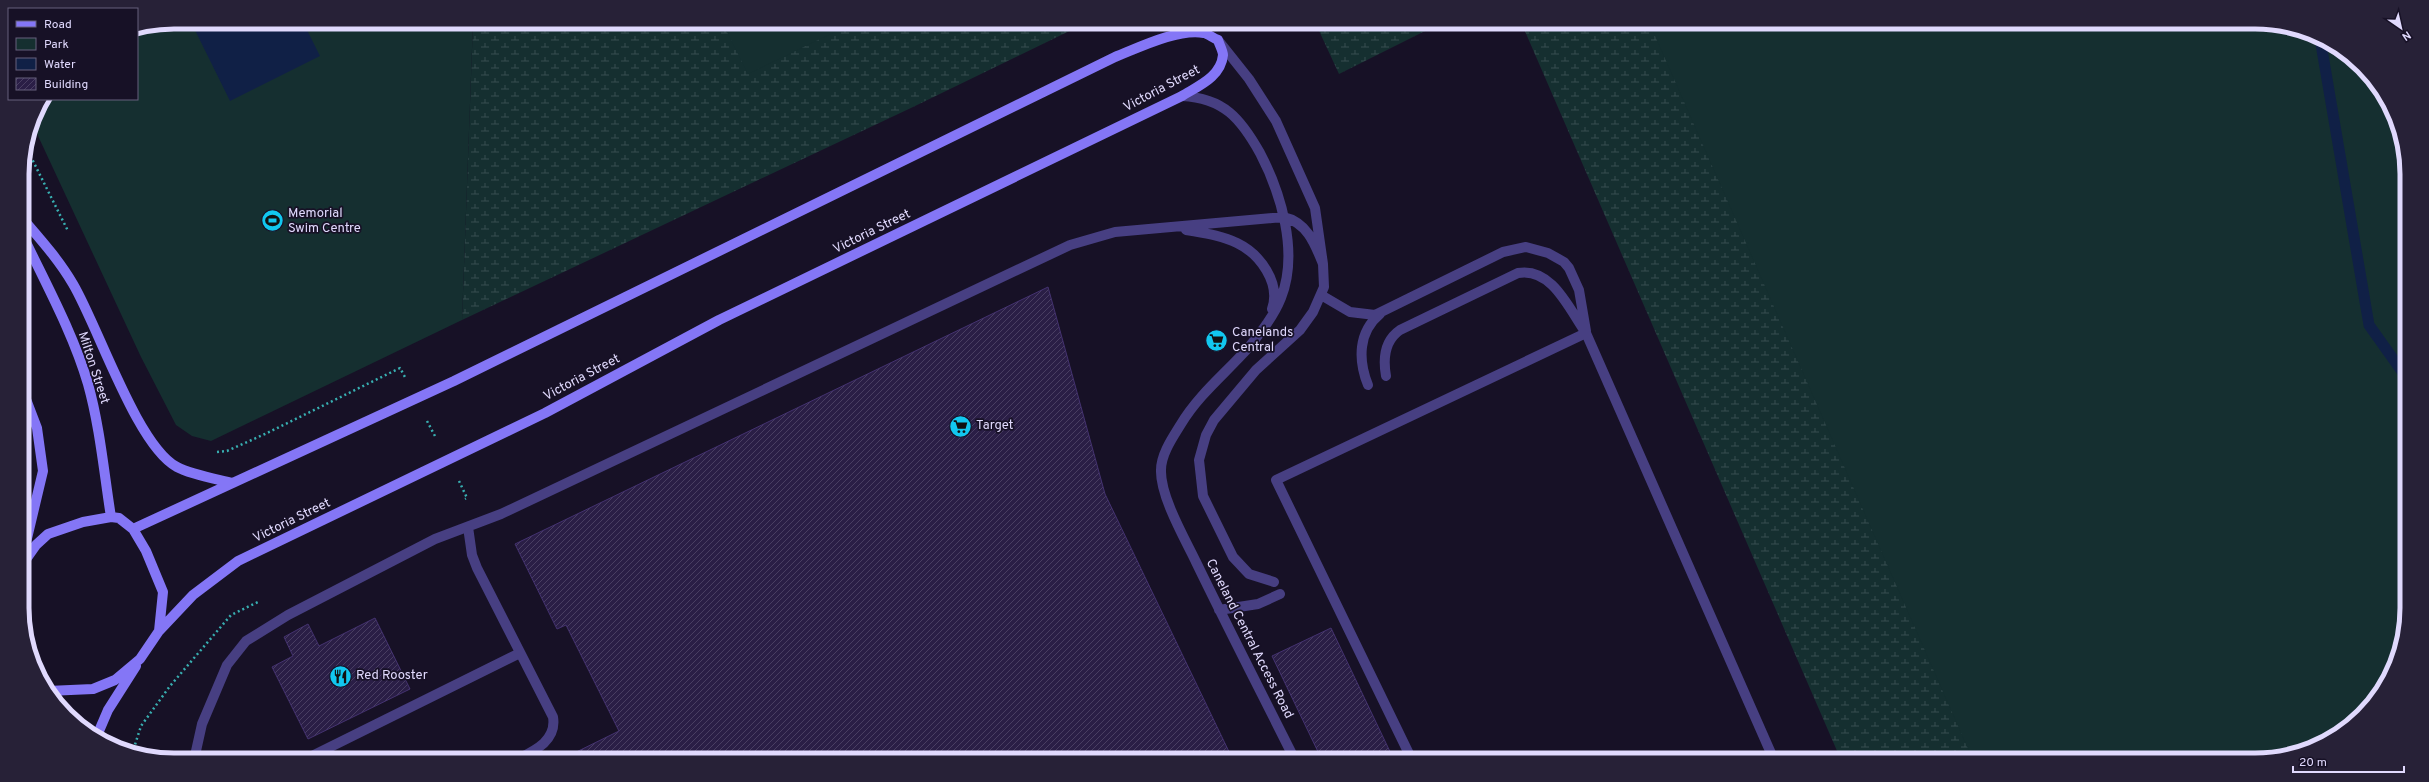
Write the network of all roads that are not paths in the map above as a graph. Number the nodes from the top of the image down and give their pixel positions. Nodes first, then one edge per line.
1 (1218, 40) junction
2 (1182, 96) junction
3 (1283, 217) junction
4 (29, 226) edge
5 (1172, 228) junction
6 (29, 249) edge
7 (1323, 264) junction
8 (1321, 295) junction
9 (1385, 310) junction
10 (1265, 326) junction
11 (1586, 332) junction
12 (1386, 376) dead end
13 (1368, 385) dead end
14 (29, 407) edge
15 (233, 483) junction
16 (111, 517) junction
17 (468, 527) junction
18 (133, 529) junction
19 (29, 530) edge
20 (29, 555) edge
21 (1274, 582) dead end
22 (1280, 594) dead end
23 (1219, 610) junction
24 (159, 631) junction
25 (520, 653) junction
26 (140, 660) junction
27 (54, 691) edge
28 (98, 732) edge
29 (196, 753) edge
30 (318, 753) edge
31 (528, 753) edge
32 (1290, 753) edge
33 (1409, 753) edge
34 (1771, 753) edge

1 - 2 street, Victoria Street
1 - 7 lane
1 - 15 street
2 - 3 lane
2 - 24 street, Victoria Street
3 - 5 lane
3 - 7 lane
3 - 10 lane
4 - 15 street
5 - 10 lane
5 - 17 lane
6 - 16 street, Milton Street
7 - 8 lane
8 - 9 lane
8 - 21 lane
9 - 11 lane
9 - 13 lane
10 - 23 lane, Caneland Central Access Road
11 - 12 lane
11 - 33 lane
11 - 34 lane
14 - 19 street
15 - 18 street
16 - 18 street
16 - 20 street
17 - 25 lane
17 - 29 lane
18 - 24 street
22 - 23 lane
23 - 32 lane, Caneland Central Access Road
24 - 26 street, Victoria Street
25 - 30 lane
25 - 31 lane
26 - 27 street
26 - 28 street, Victoria Street

